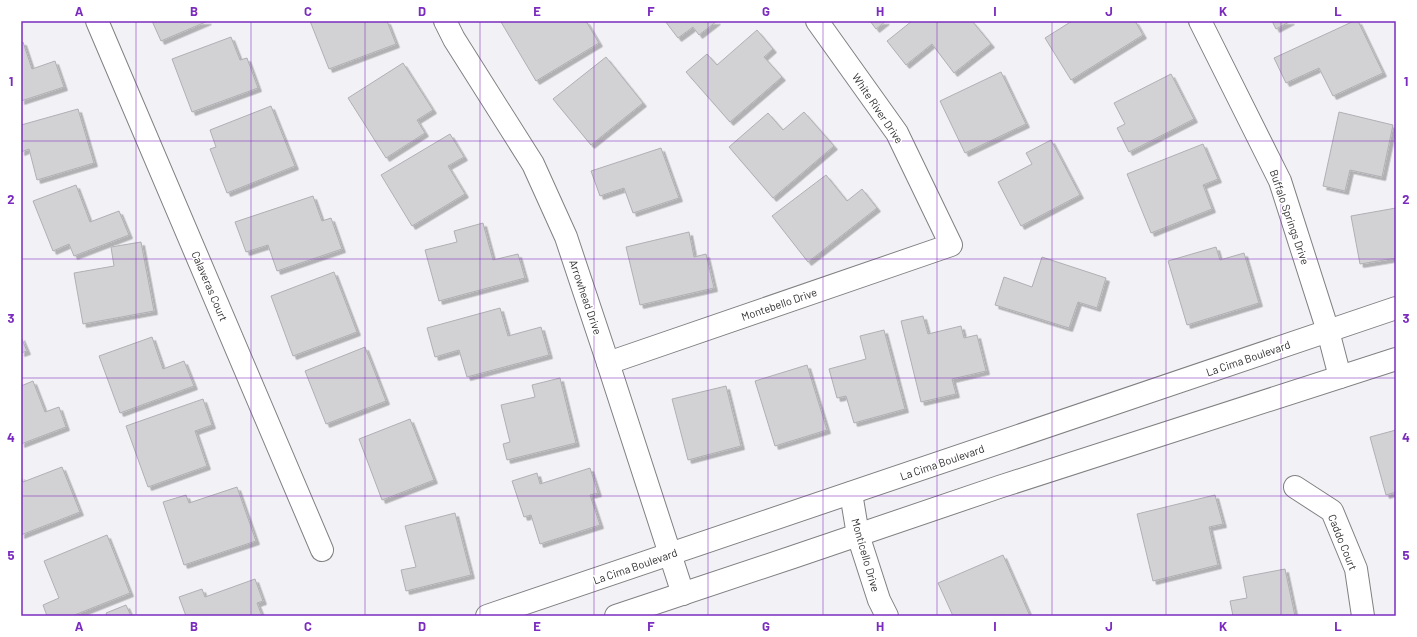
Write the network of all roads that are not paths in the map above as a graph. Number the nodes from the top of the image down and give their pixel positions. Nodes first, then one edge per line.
1 (97, 21) edge
2 (445, 21) edge
3 (817, 21) edge
4 (1200, 21) edge
5 (951, 245) joint
6 (1396, 308) edge
7 (1328, 331) junction
8 (1396, 359) edge
9 (608, 363) junction
10 (1340, 377) junction
11 (1295, 486) dead end
12 (851, 493) junction
13 (858, 535) junction
14 (322, 550) dead end
15 (669, 554) junction
16 (683, 594) junction
17 (487, 616) edge
18 (616, 616) edge
19 (887, 616) edge
20 (1363, 616) edge

1 - 14 street, Calaveras Court
2 - 9 street, Arrowhead Drive
3 - 5 street, White River Drive
4 - 7 street, Buffalo Springs Drive
5 - 9 street, Montebello Drive
6 - 7 street, La Cima Boulevard
7 - 10 street, Buffalo Springs Drive
7 - 12 street, La Cima Boulevard
8 - 10 street
9 - 15 street, Arrowhead Drive
10 - 13 street
11 - 20 street, Caddo Court
12 - 13 street, Monticello Drive
12 - 15 street, La Cima Boulevard
13 - 16 street
13 - 19 street, Monticello Drive
15 - 16 street, Arrowhead Drive
15 - 17 street, La Cima Boulevard
16 - 18 street

